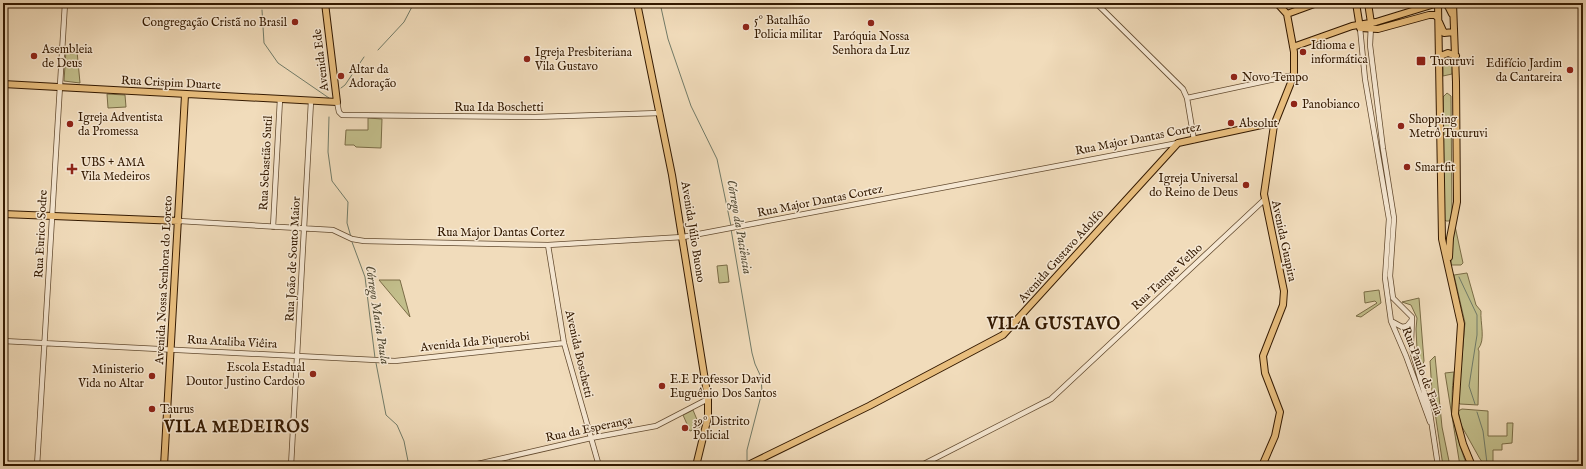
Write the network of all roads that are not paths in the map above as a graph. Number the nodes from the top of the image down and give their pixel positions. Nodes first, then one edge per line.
1 (65, 3) edge
2 (326, 3) edge
3 (637, 3) edge
4 (1096, 3) edge
5 (1278, 3) edge
6 (1317, 3) edge
7 (1356, 3) edge
8 (1368, 3) edge
9 (1438, 3) edge
10 (1444, 3) edge
11 (1453, 3) edge
12 (1287, 14) junction
13 (1453, 16) junction
14 (1438, 18) junction
15 (1359, 26) junction
16 (1371, 26) junction
17 (1454, 32) junction
18 (1293, 47) junction
19 (1456, 56) junction
20 (1438, 57) junction
21 (1294, 75) junction
22 (3, 84) edge
23 (60, 87) junction
24 (185, 95) junction
25 (1187, 98) junction
26 (280, 99) junction
27 (311, 101) junction
28 (337, 102) junction
29 (339, 113) joint
30 (660, 113) junction
31 (1379, 115) junction
32 (1372, 116) junction
33 (1274, 125) junction
34 (1194, 140) junction
35 (1178, 143) junction
36 (1264, 200) junction
37 (3, 214) edge
38 (51, 216) junction
39 (1442, 217) junction
40 (180, 221) junction
41 (1454, 221) junction
42 (273, 227) junction
43 (304, 228) junction
44 (682, 237) junction
45 (548, 245) junction
46 (1448, 264) junction
47 (1412, 320) junction
48 (1391, 321) junction
49 (3, 341) edge
50 (45, 342) junction
51 (564, 343) junction
52 (172, 349) junction
53 (298, 356) junction
54 (387, 360) joint
55 (708, 399) junction
56 (1433, 430) junction
57 (591, 438) junction
58 (749, 464) edge
59 (37, 466) edge
60 (164, 466) edge
61 (291, 466) edge
62 (469, 466) edge
63 (599, 466) edge
64 (696, 466) edge
65 (920, 466) edge
66 (1262, 466) edge
67 (1438, 466) edge
68 (1472, 466) edge

1 - 23 street, Rua Eurico Sodre
2 - 28 main road, Avenida Ede
3 - 30 main road, Avenida Júlio Buono
4 - 25 street
5 - 12 main road
6 - 12 main road
7 - 15 main road, Rua Paulo de Faria
8 - 16 main road, Rua Paulo de Faria
9 - 14 main road
9 - 16 main road
10 - 13 main road
11 - 13 main road
12 - 18 main road, Avenida Guapira
13 - 17 main road
14 - 16 main road
14 - 17 main road
14 - 20 main road
15 - 16 main road
15 - 18 main road
15 - 32 street, Rua Paulo de Faria
16 - 31 street, Rua Paulo de Faria
17 - 19 main road
18 - 21 main road, Avenida Guapira
19 - 20 main road
19 - 41 main road
20 - 39 main road
21 - 25 street
21 - 33 main road, Avenida Guapira
22 - 23 main road, Rua Crispim Duarte
23 - 24 main road, Rua Crispim Duarte
23 - 38 street, Rua Eurico Sodre
24 - 26 main road, Rua Crispim Duarte
24 - 40 main road, Avenida Nossa Senhora do Loreto
25 - 34 street
26 - 27 main road, Rua Crispim Duarte
26 - 42 street, Rua Sebastião Sutil
27 - 28 main road, Rua Crispim Duarte
27 - 43 street, Rua João de Souto Maior
28 - 29 street, Avenida Ede
29 - 30 street, Rua Ida Boschetti
30 - 44 main road, Avenida Júlio Buono
31 - 32 street
31 - 47 street, Rua Paulo de Faria
32 - 48 street, Rua Paulo de Faria
33 - 34 main road, Rua Major Dantas Cortez
33 - 36 main road, Avenida Guapira
34 - 35 main road, Rua Major Dantas Cortez
35 - 44 street, Rua Major Dantas Cortez
35 - 58 main road, Avenida Gustavo Adolfo
36 - 65 street, Rua Tanque Velho
36 - 66 main road, Avenida Guapira
37 - 38 main road
38 - 40 main road
38 - 50 street, Rua Eurico Sodre
39 - 41 main road
39 - 46 main road
40 - 42 street
40 - 52 main road, Avenida Nossa Senhora do Loreto
41 - 46 main road
42 - 43 street
43 - 45 street, Rua Major Dantas Cortez
43 - 53 street, Rua João de Souto Maior
44 - 45 street, Rua Major Dantas Cortez
44 - 55 main road, Avenida Júlio Buono
45 - 51 street, Avenida Boschetti
46 - 68 main road
47 - 48 street
47 - 56 street, Rua Paulo de Faria
48 - 56 street, Rua Paulo de Faria
49 - 50 street, Rua Ataliba Viêira
50 - 52 street, Rua Ataliba Viêira
50 - 59 street, Rua Eurico Sodre
51 - 54 street, Avenida Ida Piquerobi
51 - 57 street, Avenida Boschetti
52 - 53 street, Rua Ataliba Viêira
52 - 60 main road, Avenida Nossa Senhora do Loreto
53 - 54 street, Rua Ataliba Viêira
53 - 61 street, Rua João de Souto Maior
55 - 57 street, Rua da Esperança
55 - 64 main road, Avenida Júlio Buono
56 - 67 street
57 - 62 street, Rua da Esperança
57 - 63 street, Avenida Boschetti

